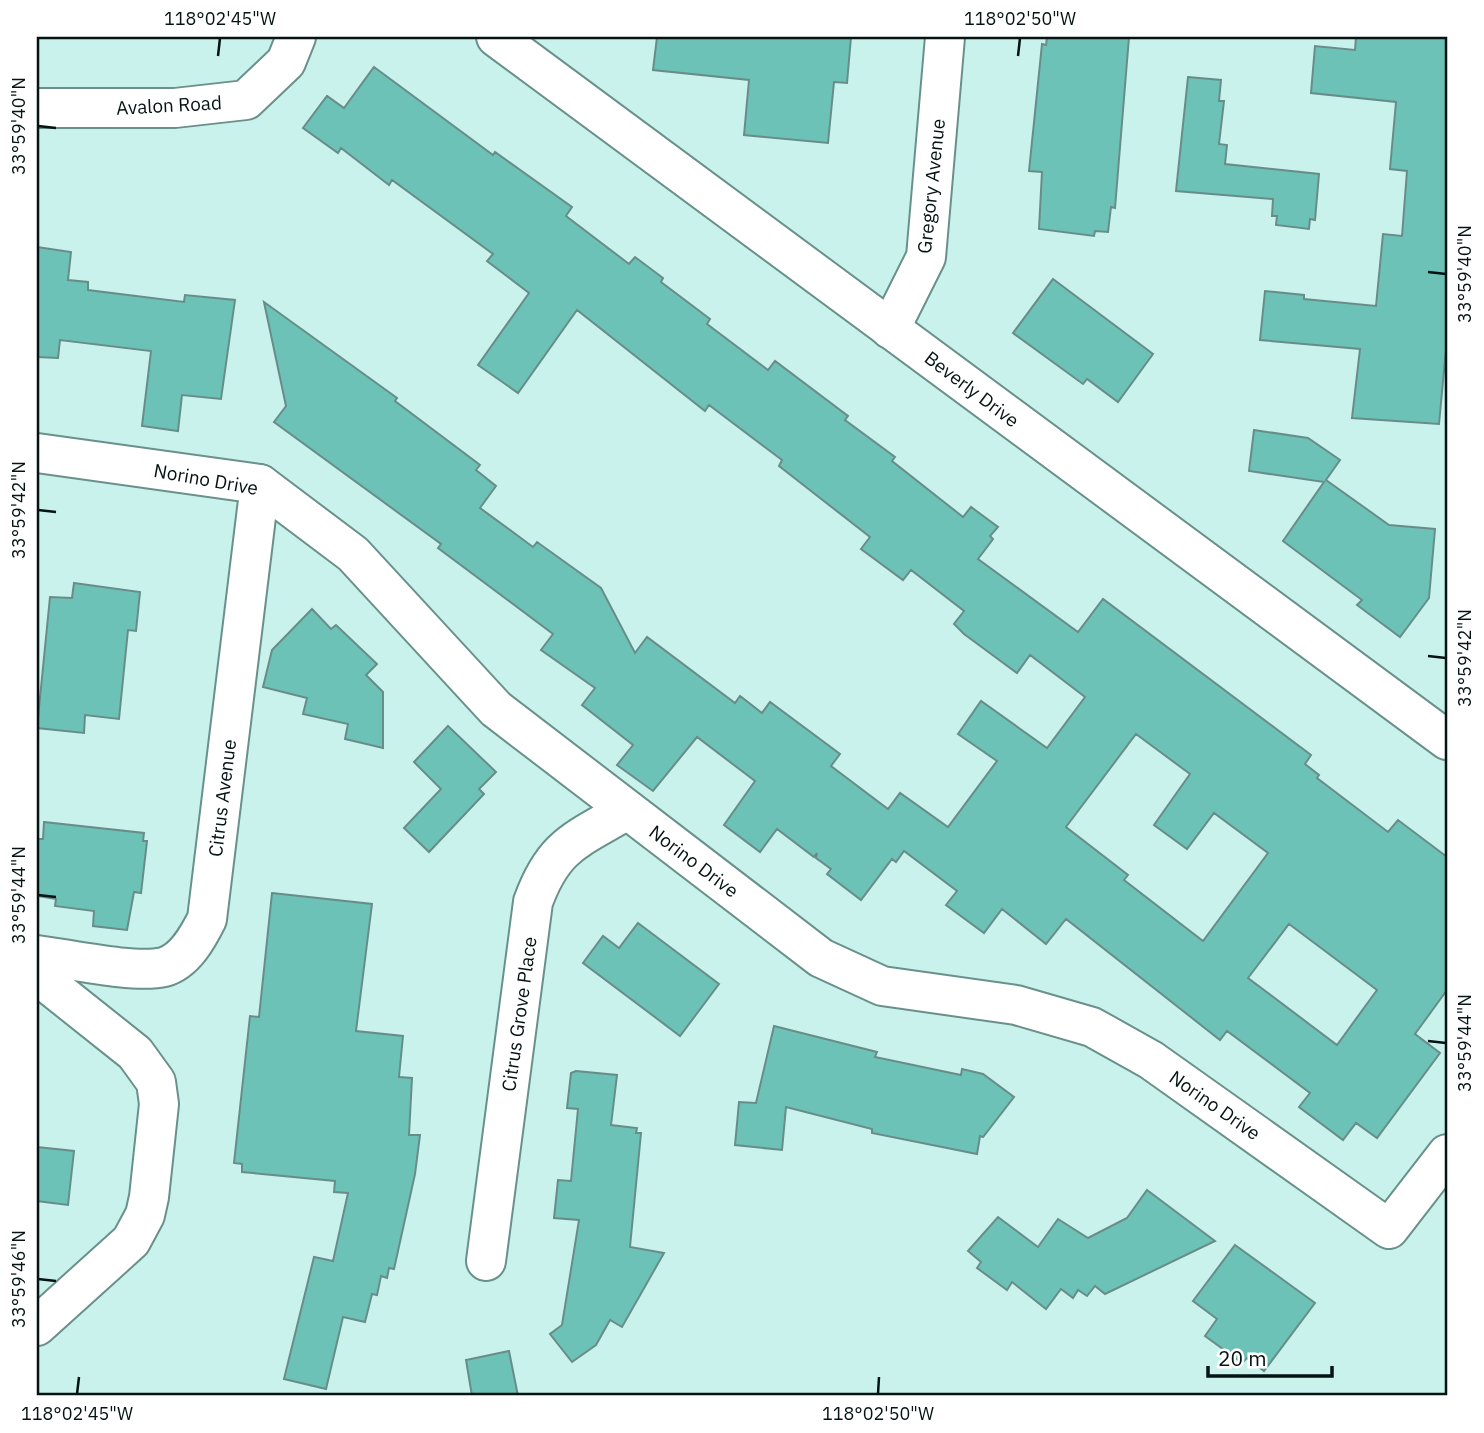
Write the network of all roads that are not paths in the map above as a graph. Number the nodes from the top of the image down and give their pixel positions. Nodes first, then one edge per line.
1 (496, 37) edge
2 (944, 37) edge
3 (291, 50) edge
4 (37, 108) edge
5 (890, 329) junction
6 (37, 453) edge
7 (260, 484) junction
8 (1447, 740) edge
9 (627, 810) junction
10 (37, 956) edge
11 (37, 975) edge
12 (1447, 1154) edge
13 (486, 1261) dead end
14 (37, 1326) edge

1 - 5 street, Beverly Drive
2 - 5 street, Gregory Avenue
3 - 4 street, Avalon Road
5 - 8 street, Beverly Drive
6 - 7 street, Norino Drive
7 - 9 street, Norino Drive
7 - 10 street, Citrus Avenue
9 - 12 street, Norino Drive
9 - 13 street, Citrus Grove Place
11 - 14 street

